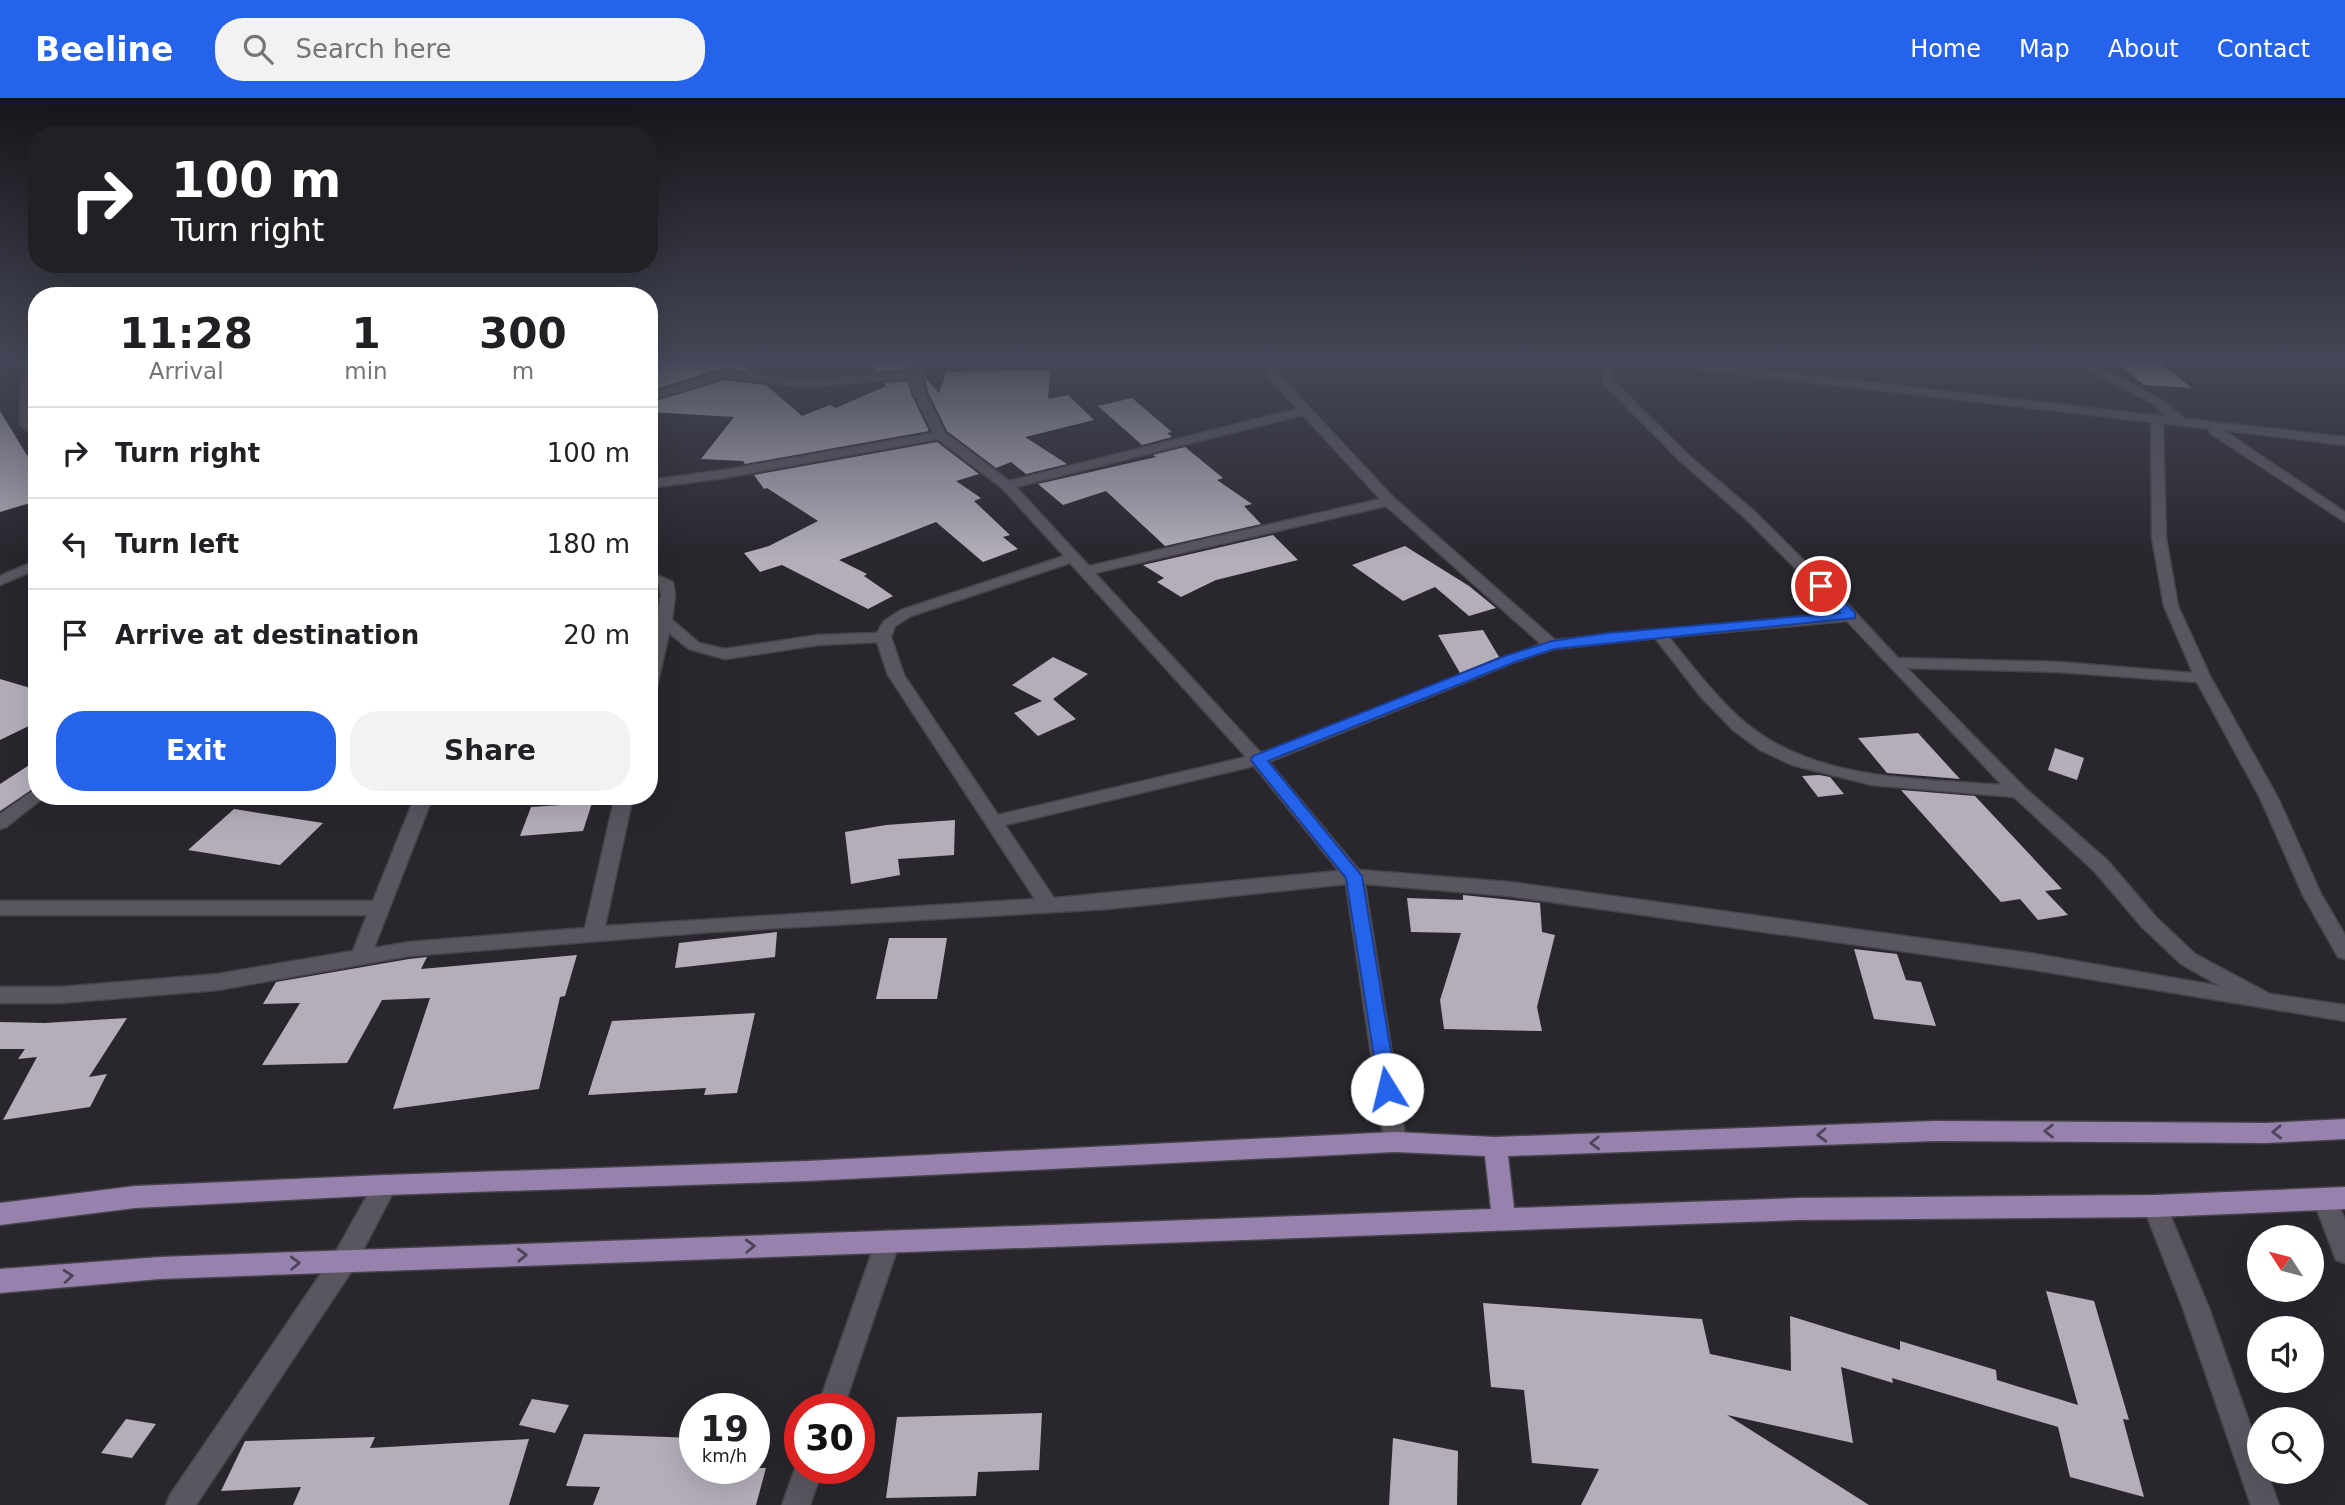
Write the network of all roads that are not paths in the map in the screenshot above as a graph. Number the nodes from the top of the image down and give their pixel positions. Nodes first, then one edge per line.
1 (935, 426) edge
2 (1245, 426) edge
3 (1318, 426) edge
4 (1651, 426) edge
5 (2157, 426) edge
6 (2202, 426) edge
7 (2206, 426) junction
8 (940, 435) junction
9 (2345, 441) edge
10 (658, 483) edge
11 (1007, 485) junction
12 (1388, 500) junction
13 (2345, 517) edge
14 (1073, 557) junction
15 (28, 568) edge
16 (1085, 571) junction
17 (658, 579) edge
18 (0, 581) edge
19 (1850, 616) junction
20 (664, 621) junction
21 (1659, 634) junction
22 (883, 637) junction
23 (1552, 645) junction
24 (658, 647) edge
25 (1894, 663) junction
26 (2203, 678) junction
27 (1258, 760) junction
28 (2019, 792) junction
29 (28, 801) edge
30 (420, 805) edge
31 (622, 805) edge
32 (0, 822) edge
33 (994, 822) junction
34 (1354, 876) junction
35 (1049, 906) junction
36 (0, 908) edge
37 (380, 908) junction
38 (593, 934) junction
39 (2345, 952) edge
40 (360, 958) junction
41 (0, 995) edge
42 (2266, 1002) junction
43 (2345, 1013) edge
44 (2345, 1129) edge
45 (1395, 1142) junction
46 (1495, 1147) junction
47 (385, 1185) junction
48 (2335, 1198) edge
49 (2155, 1206) junction
50 (0, 1214) edge
51 (1504, 1220) junction
52 (888, 1241) junction
53 (2345, 1252) edge
54 (344, 1261) junction
55 (0, 1281) edge
56 (836, 1393) edge
57 (803, 1484) edge
58 (180, 1505) edge
59 (796, 1505) edge
60 (2265, 1505) edge

1 - 8 street
2 - 11 street
3 - 12 street
4 - 19 street
5 - 26 street
6 - 7 street
7 - 9 street
7 - 13 street
8 - 10 street
8 - 11 street
11 - 14 street
12 - 16 street
12 - 23 street
14 - 16 street
14 - 22 street
15 - 18 street
16 - 27 street
17 - 20 street
19 - 21 street
19 - 25 street
20 - 22 street
20 - 24 street
21 - 23 street
21 - 28 street
22 - 33 street
23 - 27 street
25 - 26 street
25 - 28 street
26 - 39 street
27 - 33 street
27 - 34 street
28 - 42 street
29 - 32 street
30 - 37 street
31 - 38 street
33 - 35 street
34 - 35 street
34 - 42 street
34 - 45 street
35 - 38 street
36 - 37 street
37 - 40 street
38 - 40 street
40 - 41 street
42 - 43 street
44 -> 46 main road
45 - 46 main road
45 - 47 main road
46 - 51 main road
47 - 50 main road
47 - 54 street
48 - 49 main road
48 - 53 street
49 - 51 main road
49 - 60 street
51 - 52 main road
54 -> 52 main road
52 - 56 street
55 -> 54 main road
54 - 58 street
57 - 59 street

